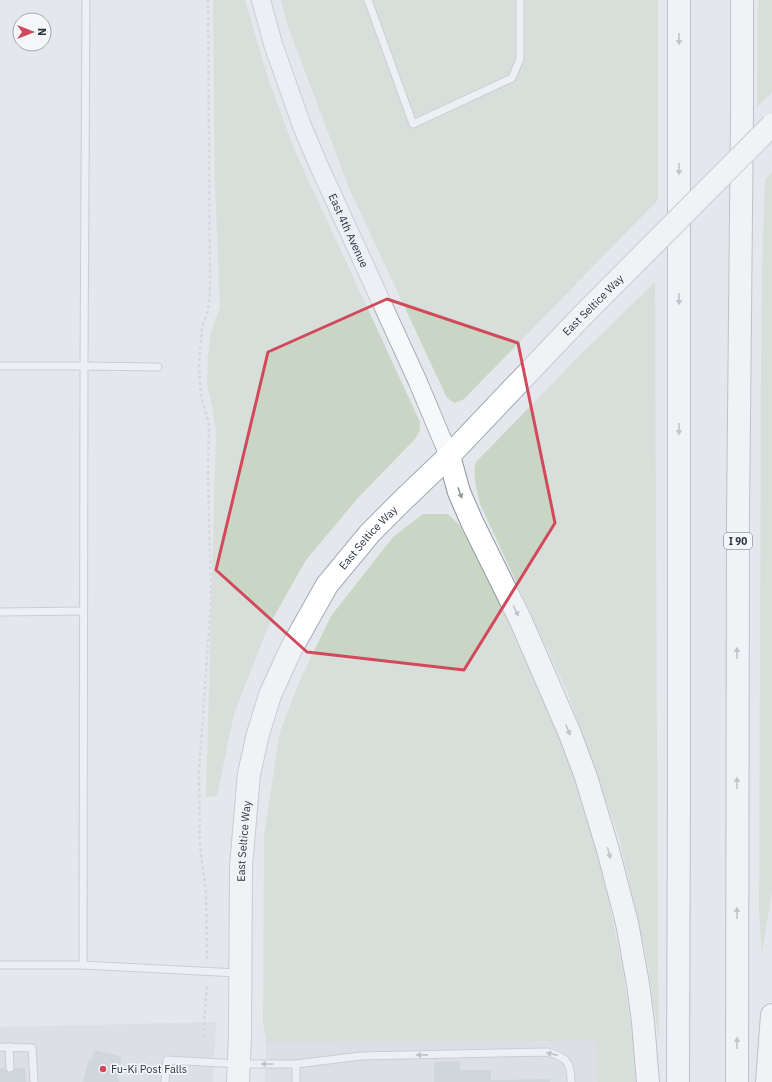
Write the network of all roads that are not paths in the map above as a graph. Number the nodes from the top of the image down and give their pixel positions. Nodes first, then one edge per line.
1 (86, 0) edge
2 (261, 0) edge
3 (368, 0) edge
4 (520, 0) edge
5 (679, 0) edge
6 (742, 0) edge
7 (772, 125) edge
8 (0, 366) edge
9 (84, 366) junction
10 (158, 367) dead end
11 (449, 456) junction
12 (83, 611) junction
13 (0, 612) edge
14 (0, 965) edge
15 (83, 965) junction
16 (240, 974) junction
17 (772, 1015) edge
18 (0, 1047) edge
19 (9, 1047) junction
20 (296, 1064) junction
21 (10, 1068) dead end
22 (239, 1073) edge
23 (34, 1082) edge
24 (165, 1082) edge
25 (296, 1082) edge
26 (572, 1082) edge
27 (648, 1082) edge
28 (678, 1082) edge
29 (737, 1082) edge
30 (767, 1082) edge

1 - 9 lane
2 - 11 street, East 4th Avenue
3 - 4 lane
5 -> 28 main road
29 -> 6 main road, I 90
7 - 11 main road, East Seltice Way, bridge
8 - 9 lane
9 - 10 lane
9 - 12 lane
11 - 16 main road, East Seltice Way
11 -> 27 main road
12 - 13 lane
12 - 15 lane
14 - 15 lane
15 - 16 lane
16 - 22 main road, East Seltice Way
17 - 30 main road
18 - 19 lane
19 - 21 lane
19 - 23 lane
20 -> 22 lane
20 - 25 lane
26 -> 20 lane
22 - 24 lane

